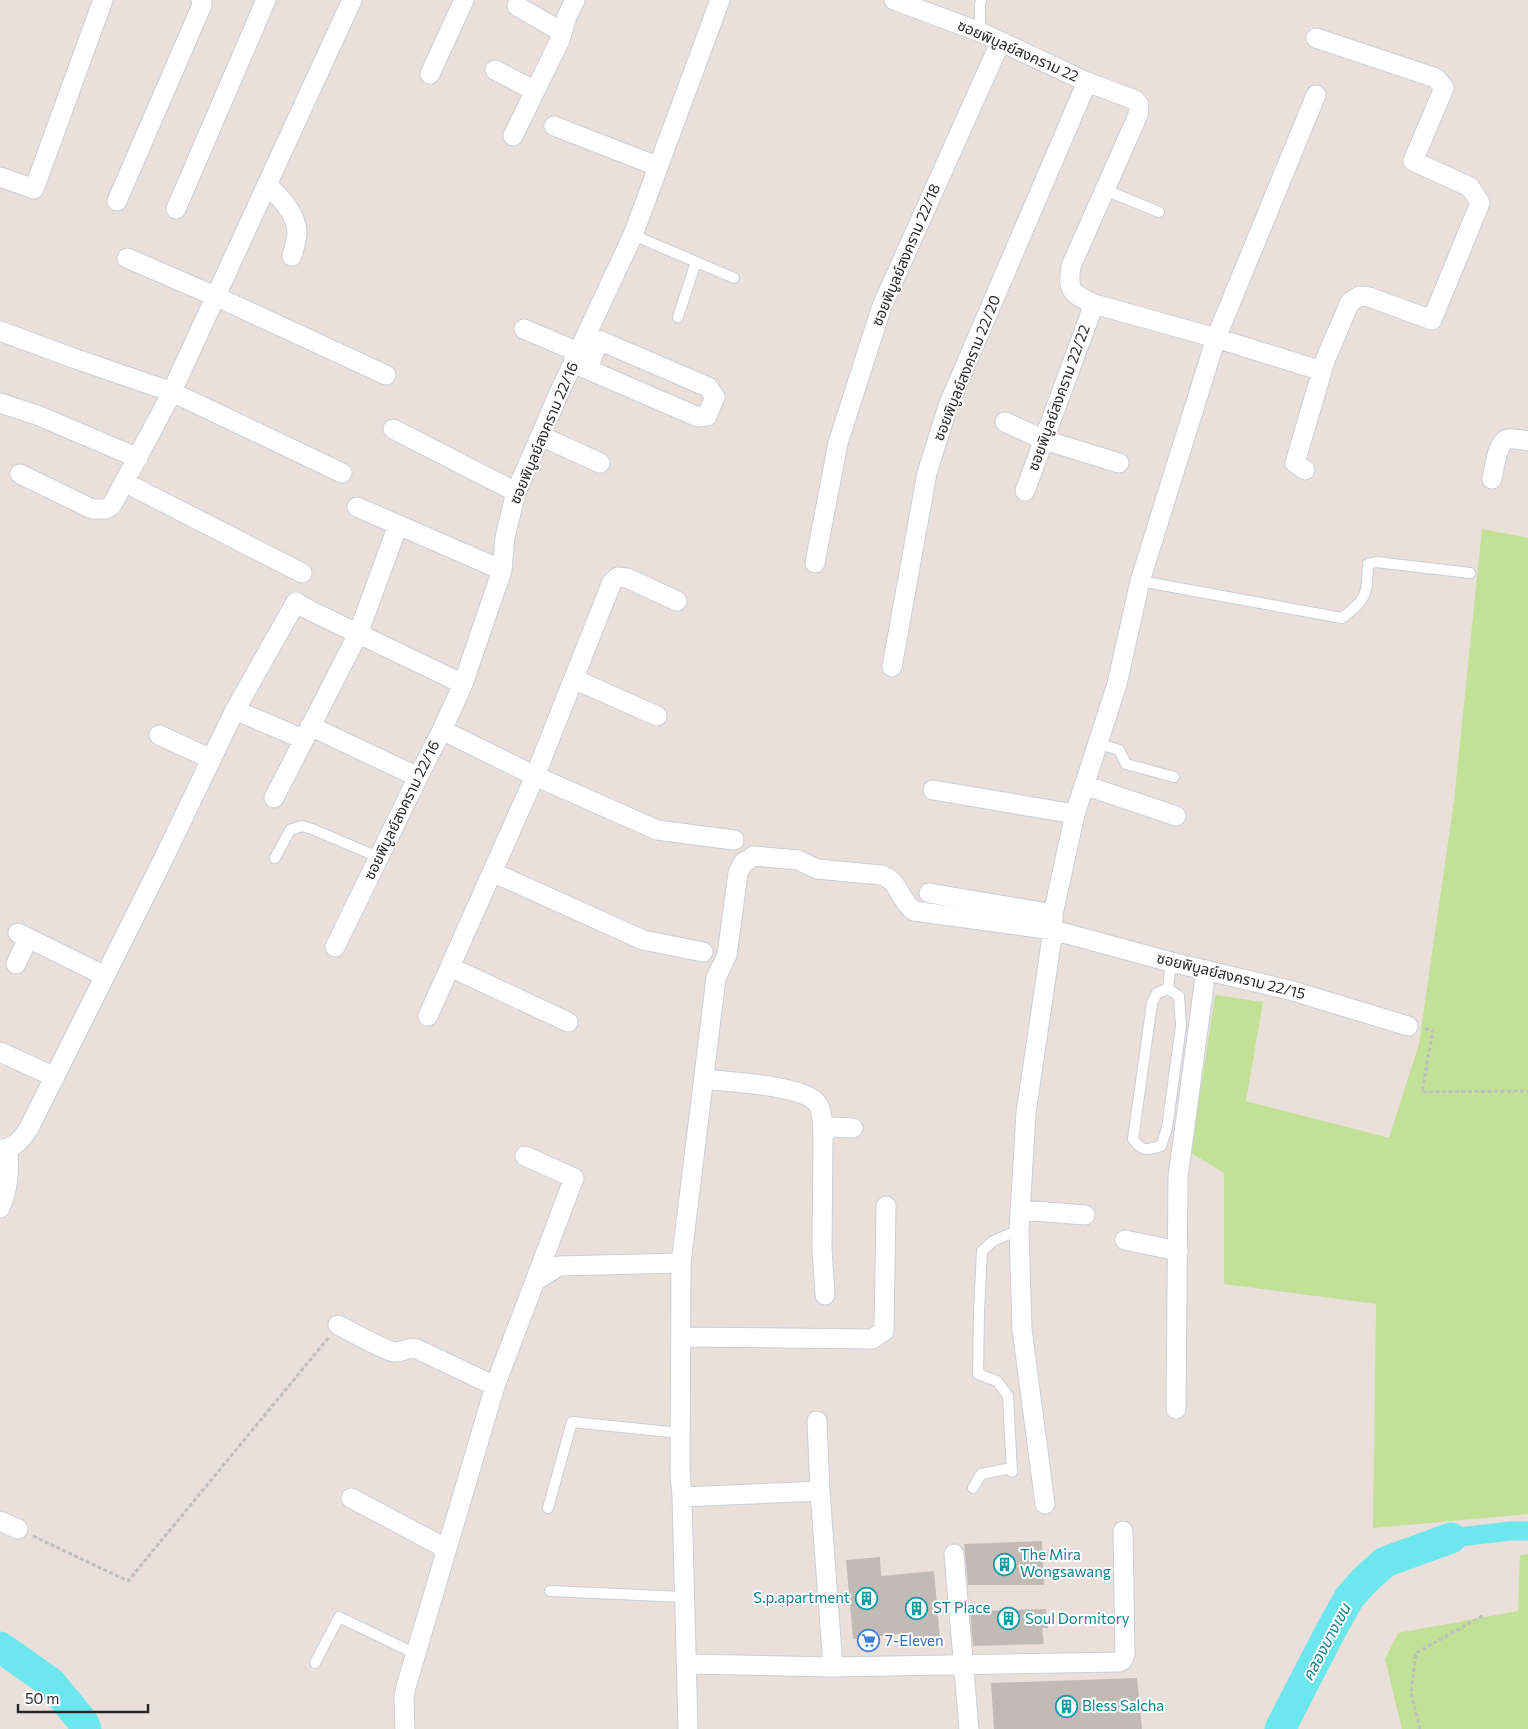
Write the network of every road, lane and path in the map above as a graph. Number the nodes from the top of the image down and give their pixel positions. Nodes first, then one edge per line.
1 (103, 0) edge
2 (201, 0) edge
3 (266, 0) edge
4 (352, 0) edge
5 (464, 0) edge
6 (575, 0) edge
7 (720, 0) edge
8 (894, 0) edge
9 (982, 0) edge
10 (517, 6) dead end
11 (562, 32) junction
12 (980, 32) junction
13 (1316, 38) dead end
14 (1000, 42) junction
15 (494, 70) dead end
16 (430, 74) dead end
17 (1087, 82) junction
18 (535, 91) junction
19 (1316, 95) dead end
20 (554, 126) dead end
21 (513, 136) dead end
22 (657, 166) junction
23 (0, 177) edge
24 (267, 184) junction
25 (1105, 190) junction
26 (117, 201) dead end
27 (176, 209) dead end
28 (1159, 212) dead end
29 (632, 234) junction
30 (292, 256) dead end
31 (127, 258) dead end
32 (696, 262) junction
33 (734, 278) dead end
34 (215, 296) junction
35 (1094, 304) junction
36 (678, 317) dead end
37 (524, 329) dead end
38 (0, 331) edge
39 (1216, 338) junction
40 (579, 361) junction
41 (657, 366) junction
42 (1322, 371) junction
43 (386, 375) dead end
44 (172, 392) junction
45 (645, 394) junction
46 (0, 403) edge
47 (1005, 422) dead end
48 (393, 429) dead end
49 (541, 436) junction
50 (1044, 440) junction
51 (1528, 441) edge
52 (138, 458) junction
53 (600, 463) dead end
54 (1119, 463) dead end
55 (1305, 470) dead end
56 (342, 472) dead end
57 (20, 474) dead end
58 (1492, 480) dead end
59 (124, 482) junction
60 (1025, 491) dead end
61 (516, 492) junction
62 (357, 507) dead end
63 (398, 525) junction
64 (815, 562) dead end
65 (502, 570) junction
66 (302, 573) dead end
67 (1470, 573) dead end
68 (1140, 581) junction
69 (676, 601) dead end
70 (358, 634) junction
71 (892, 668) dead end
72 (574, 679) junction
73 (463, 684) junction
74 (235, 710) junction
75 (657, 716) dead end
76 (442, 730) junction
77 (306, 733) junction
78 (160, 735) dead end
79 (1097, 743) junction
80 (211, 759) junction
81 (535, 776) junction
82 (1174, 776) dead end
83 (418, 777) junction
84 (1084, 785) junction
85 (933, 790) dead end
86 (274, 798) dead end
87 (1076, 814) junction
88 (1176, 816) dead end
89 (734, 840) dead end
90 (378, 857) junction
91 (275, 858) dead end
92 (492, 872) junction
93 (929, 893) dead end
94 (1053, 922) junction
95 (335, 947) dead end
96 (703, 952) dead end
97 (1171, 962) junction
98 (16, 964) dead end
99 (450, 967) junction
100 (1206, 970) junction
101 (106, 976) junction
102 (1168, 988) junction
103 (428, 1016) dead end
104 (568, 1022) dead end
105 (1408, 1026) joint
106 (0, 1052) edge
107 (55, 1077) junction
108 (704, 1079) junction
109 (1528, 1091) edge
110 (854, 1128) dead end
111 (823, 1138) junction
112 (4, 1149) edge
113 (525, 1156) dead end
114 (886, 1206) dead end
115 (0, 1208) edge
116 (1021, 1210) junction
117 (1085, 1216) dead end
118 (1019, 1230) junction
119 (1125, 1240) dead end
120 (1178, 1250) junction
121 (681, 1263) junction
122 (535, 1280) junction
123 (825, 1295) dead end
124 (338, 1325) joint
125 (681, 1337) junction
126 (496, 1386) junction
127 (1176, 1409) dead end
128 (817, 1421) dead end
129 (680, 1433) junction
130 (973, 1488) dead end
131 (820, 1491) junction
132 (682, 1497) junction
133 (351, 1498) dead end
134 (1045, 1504) dead end
135 (548, 1508) dead end
136 (0, 1521) edge
137 (18, 1529) joint
138 (1123, 1531) dead end
139 (447, 1549) junction
140 (954, 1554) dead end
141 (550, 1590) dead end
142 (684, 1597) junction
143 (1484, 1615) dead end
144 (416, 1654) junction
145 (315, 1663) dead end
146 (686, 1664) junction
147 (963, 1665) junction
148 (833, 1667) junction
149 (405, 1729) edge
150 (688, 1729) edge
151 (969, 1729) edge
152 (1420, 1729) edge

1 - 23 street
2 - 26 street
3 - 27 street
4 - 24 street
5 - 16 street
6 - 11 street
7 - 22 street, ซอยพิบูลย์สงคราม 22/16
8 - 12 street, ซอยพิบูลย์สงคราม 22
9 - 12 lane
10 - 11 street
11 - 18 street
12 - 14 street, ซอยพิบูลย์สงคราม 22
13 - 42 street
14 - 17 street, ซอยพิบูลย์สงคราม 22
14 - 64 street, ซอยพิบูลย์สงคราม 22/18
15 - 18 street
17 - 25 street, ซอยพิบูลย์สงคราม 22
17 - 71 street, ซอยพิบูลย์สงคราม 22/20
18 - 21 street
19 - 39 street
20 - 22 street
22 - 29 street, ซอยพิบูลย์สงคราม 22/16
24 - 30 street
24 - 34 street
25 - 28 lane
25 - 35 street
29 - 32 lane
29 - 40 street, ซอยพิบูลย์สงคราม 22/16
31 - 34 street
32 - 33 lane
32 - 36 lane
34 - 43 street
34 - 44 street
35 - 39 street
35 - 50 street, ซอยพิบูลย์สงคราม 22/22
37 - 40 street
38 - 44 street
39 - 42 street
39 - 68 street
40 - 41 street
40 - 45 street
40 - 49 street, ซอยพิบูลย์สงคราม 22/16
41 - 45 street
41 - 45 street
42 - 55 street
44 - 52 street
44 - 56 street
46 - 52 street
47 - 50 street
48 - 61 street
49 - 53 street
49 - 61 street, ซอยพิบูลย์สงคราม 22/16
50 - 54 street
50 - 60 street, ซอยพิบูลย์สงคราม 22/22
51 - 58 street
52 - 59 street
57 - 59 street
59 - 66 street
61 - 65 street, ซอยพิบูลย์สงคราม 22/16
62 - 63 street
63 - 65 street
63 - 70 street
65 - 73 street, ซอยพิบูลย์สงคราม 22/16
67 - 68 lane
68 - 79 street
69 - 72 street
70 - 73 street
70 - 74 street
70 - 77 street
72 - 75 street
72 - 81 street
73 - 76 street, ซอยพิบูลย์สงคราม 22/16
74 - 77 street
74 - 80 street
76 - 81 street
76 - 83 street, ซอยพิบูลย์สงคราม 22/16
77 - 83 street
77 - 86 street
78 - 80 street
79 - 82 lane
79 - 84 street
80 - 101 street
81 - 89 street
81 - 92 street
83 - 90 street, ซอยพิบูลย์สงคราม 22/16
84 - 87 street
84 - 88 street
85 - 87 street
87 - 94 street
90 - 91 lane
90 - 95 street, ซอยพิบูลย์สงคราม 22/16
92 - 96 street
92 - 99 street
93 - 94 street
94 - 97 street, ซอยพิบูลย์สงคราม 22/15
94 - 108 street
94 - 116 street
97 - 100 street, ซอยพิบูลย์สงคราม 22/15
97 - 102 lane
98 - 101 street
99 - 103 street
99 - 104 street
100 - 105 street, ซอยพิบูลย์สงคราม 22/15
100 - 120 street
101 - 107 street
102 - 102 lane
105 - 109 path
106 - 107 street
107 - 112 street
108 - 111 street
108 - 121 street
110 - 111 street
111 - 123 street
112 - 115 street
113 - 122 street
114 - 125 street
116 - 117 street
116 - 118 street
118 - 130 lane
118 - 134 street
119 - 120 street
120 - 127 street
121 - 122 street
121 - 125 street
122 - 126 street
124 - 126 street
124 - 137 path
125 - 129 street
126 - 139 street
128 - 131 street
129 - 132 street
129 - 135 lane
131 - 132 street
131 - 148 street
132 - 142 street
133 - 139 street
136 - 137 street
138 - 147 street
139 - 144 street
140 - 147 street
141 - 142 lane
142 - 146 street
143 - 152 path
144 - 145 lane
144 - 149 street
146 - 148 street
146 - 150 street
147 - 148 street
147 - 151 street

